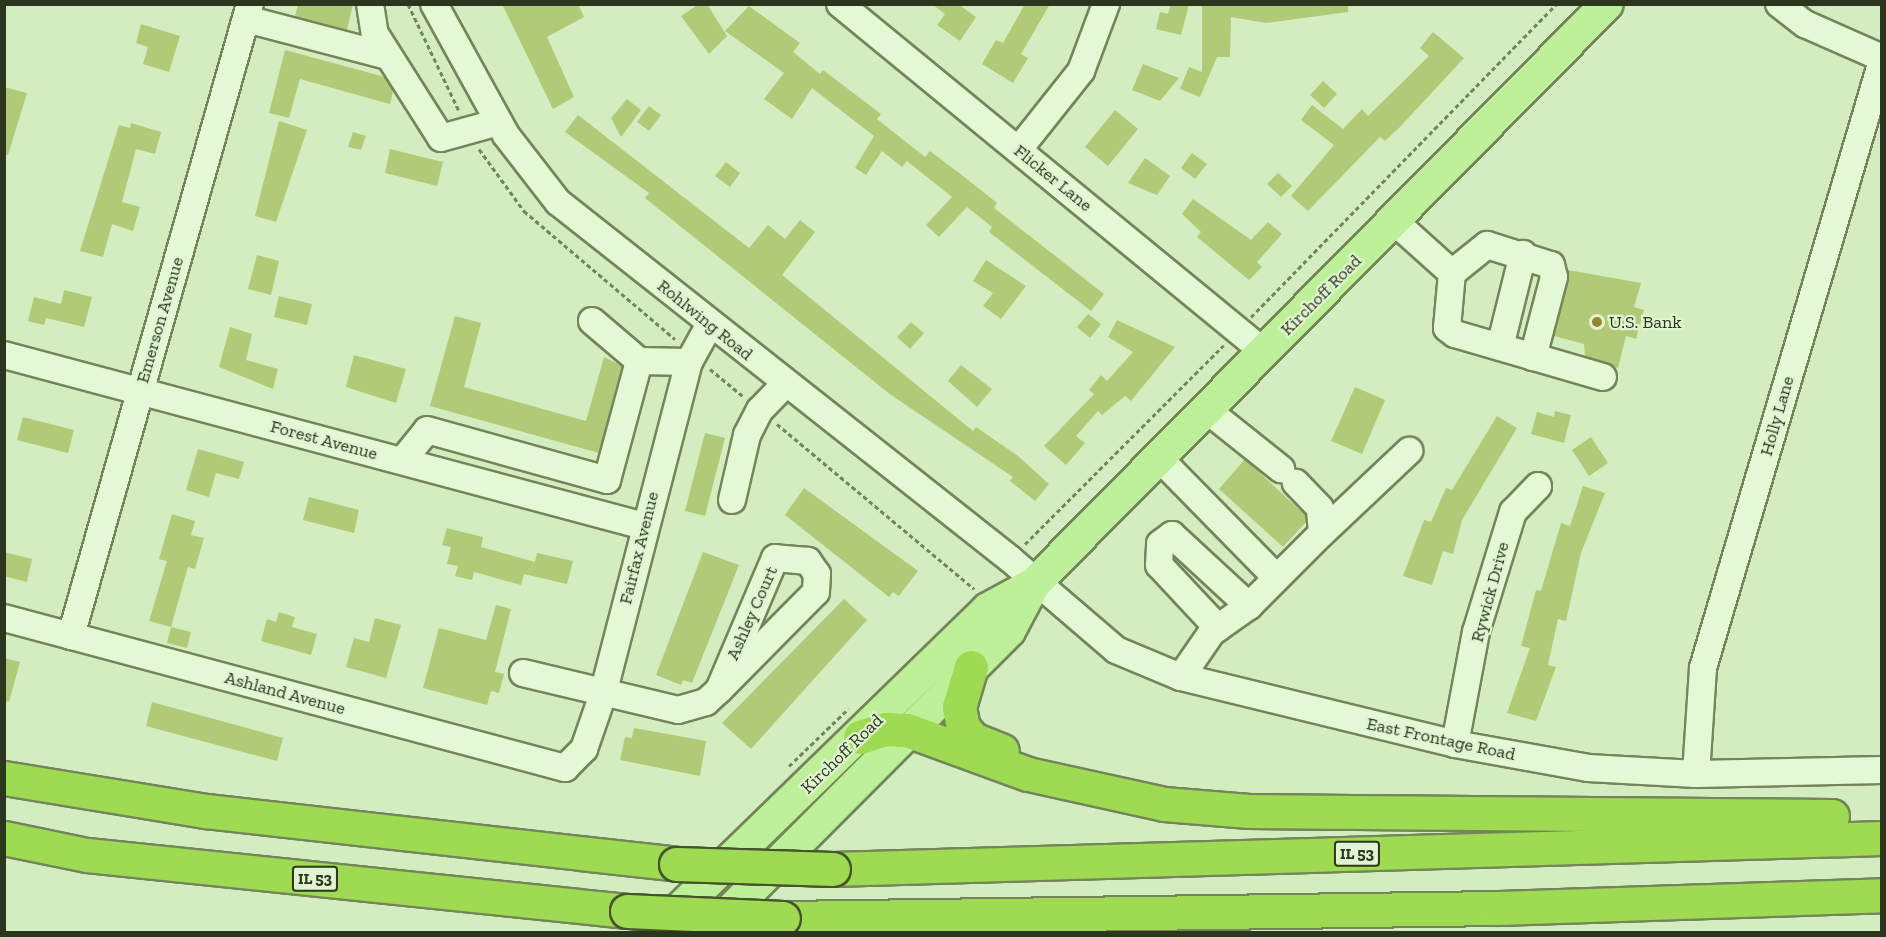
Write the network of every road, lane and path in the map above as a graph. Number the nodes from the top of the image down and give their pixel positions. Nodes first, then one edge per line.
1 (370, 4) edge
2 (434, 4) edge
3 (840, 4) edge
4 (1106, 4) edge
5 (1556, 4) edge
6 (1607, 4) edge
7 (1779, 4) edge
8 (248, 12) edge
9 (387, 56) junction
10 (1881, 60) edge
11 (499, 122) junction
12 (1019, 149) junction
13 (1394, 221) junction
14 (1523, 254) junction
15 (1452, 273) junction
16 (592, 321) dead end
17 (710, 324) junction
18 (1238, 330) junction
19 (1500, 347) junction
20 (1264, 352) junction
21 (4, 355) edge
22 (1533, 357) junction
23 (639, 361) junction
24 (689, 362) junction
25 (1603, 377) dead end
26 (785, 384) junction
27 (139, 392) junction
28 (1207, 410) junction
29 (1409, 451) dead end
30 (1159, 458) junction
31 (403, 460) junction
32 (595, 477) junction
33 (1538, 486) dead end
34 (1196, 498) junction
35 (732, 500) dead end
36 (585, 507) junction
37 (1321, 520) junction
38 (644, 526) junction
39 (1172, 536) junction
40 (1029, 541) dead end
41 (1277, 578) junction
42 (1034, 584) junction
43 (1249, 606) junction
44 (4, 618) edge
45 (1218, 628) junction
46 (71, 636) junction
47 (971, 667) junction
48 (523, 673) dead end
49 (1181, 677) junction
50 (719, 690) junction
51 (603, 694) junction
52 (907, 730) junction
53 (860, 737) junction
54 (1455, 744) junction
55 (4, 755) edge
56 (565, 768) joint
57 (1881, 770) edge
58 (1696, 774) junction
59 (4, 778) edge
60 (1095, 789) junction
61 (206, 812) junction
62 (1881, 816) edge
63 (4, 838) edge
64 (1881, 838) edge
65 (1881, 895) edge
66 (1500, 908) junction
67 (656, 933) edge
68 (709, 933) edge
69 (1322, 933) edge

1 - 9 street
2 - 11 street, Rohlwing Road
3 - 12 street, Flicker Lane
4 - 12 street
5 - 18 path
6 - 13 main road, Kirchoff Road
7 - 10 street
8 - 9 street
8 - 27 street, Emerson Avenue
9 - 11 street
10 - 58 street, Holly Lane
11 - 17 street, Rohlwing Road
12 - 18 street, Flicker Lane
13 - 15 street
13 - 20 main road, Kirchoff Road
14 - 15 street
14 - 19 street
14 - 22 street
15 - 19 street
16 - 23 street
17 - 24 street, Fairfax Avenue
17 - 26 street, Rohlwing Road
18 - 20 street, Flicker Lane
18 - 40 path
19 - 22 street
20 - 28 main road, Kirchoff Road
21 - 27 street, Forest Avenue
22 - 25 street
23 - 24 street
23 - 32 street
24 - 38 street, Fairfax Avenue
26 - 35 street
26 - 42 street, Rohlwing Road
27 - 31 street, Forest Avenue
27 - 46 street, Emerson Avenue
28 - 30 main road, Kirchoff Road
28 - 37 street
29 - 37 street
30 - 34 street
30 - 42 main road, Kirchoff Road
31 - 32 street
31 - 36 street, Forest Avenue
32 - 36 street
33 - 54 street, Rywick Drive
34 - 39 street
34 - 41 street
36 - 38 street, Forest Avenue
37 - 41 street
38 - 51 street, Fairfax Avenue
39 - 43 street
39 - 45 street
41 - 43 street
42 - 47 main road, Kirchoff Road
42 - 49 street, East Frontage Road
42 - 53 main road, Kirchoff Road
43 - 45 street
44 - 46 street, Ashland Avenue
45 - 49 street
46 - 56 street, Ashland Avenue
47 - 52 main road, Kirchoff Road
47 - 60 highway
48 - 51 street, Ashley Court
49 - 54 street, East Frontage Road
50 - 50 street, Ashley Court
50 - 51 street, Ashley Court
51 - 56 street, Fairfax Avenue
52 - 53 highway
52 - 60 highway
52 - 68 main road, Kirchoff Road
53 - 67 main road, Kirchoff Road
54 - 58 street, East Frontage Road
55 - 61 highway
57 - 58 street, East Frontage Road
59 - 61 highway, IL 53
60 - 62 highway
61 - 64 highway, IL 53, bridge
63 - 66 highway, IL 53, bridge
65 - 66 highway, IL 53
66 - 69 highway

